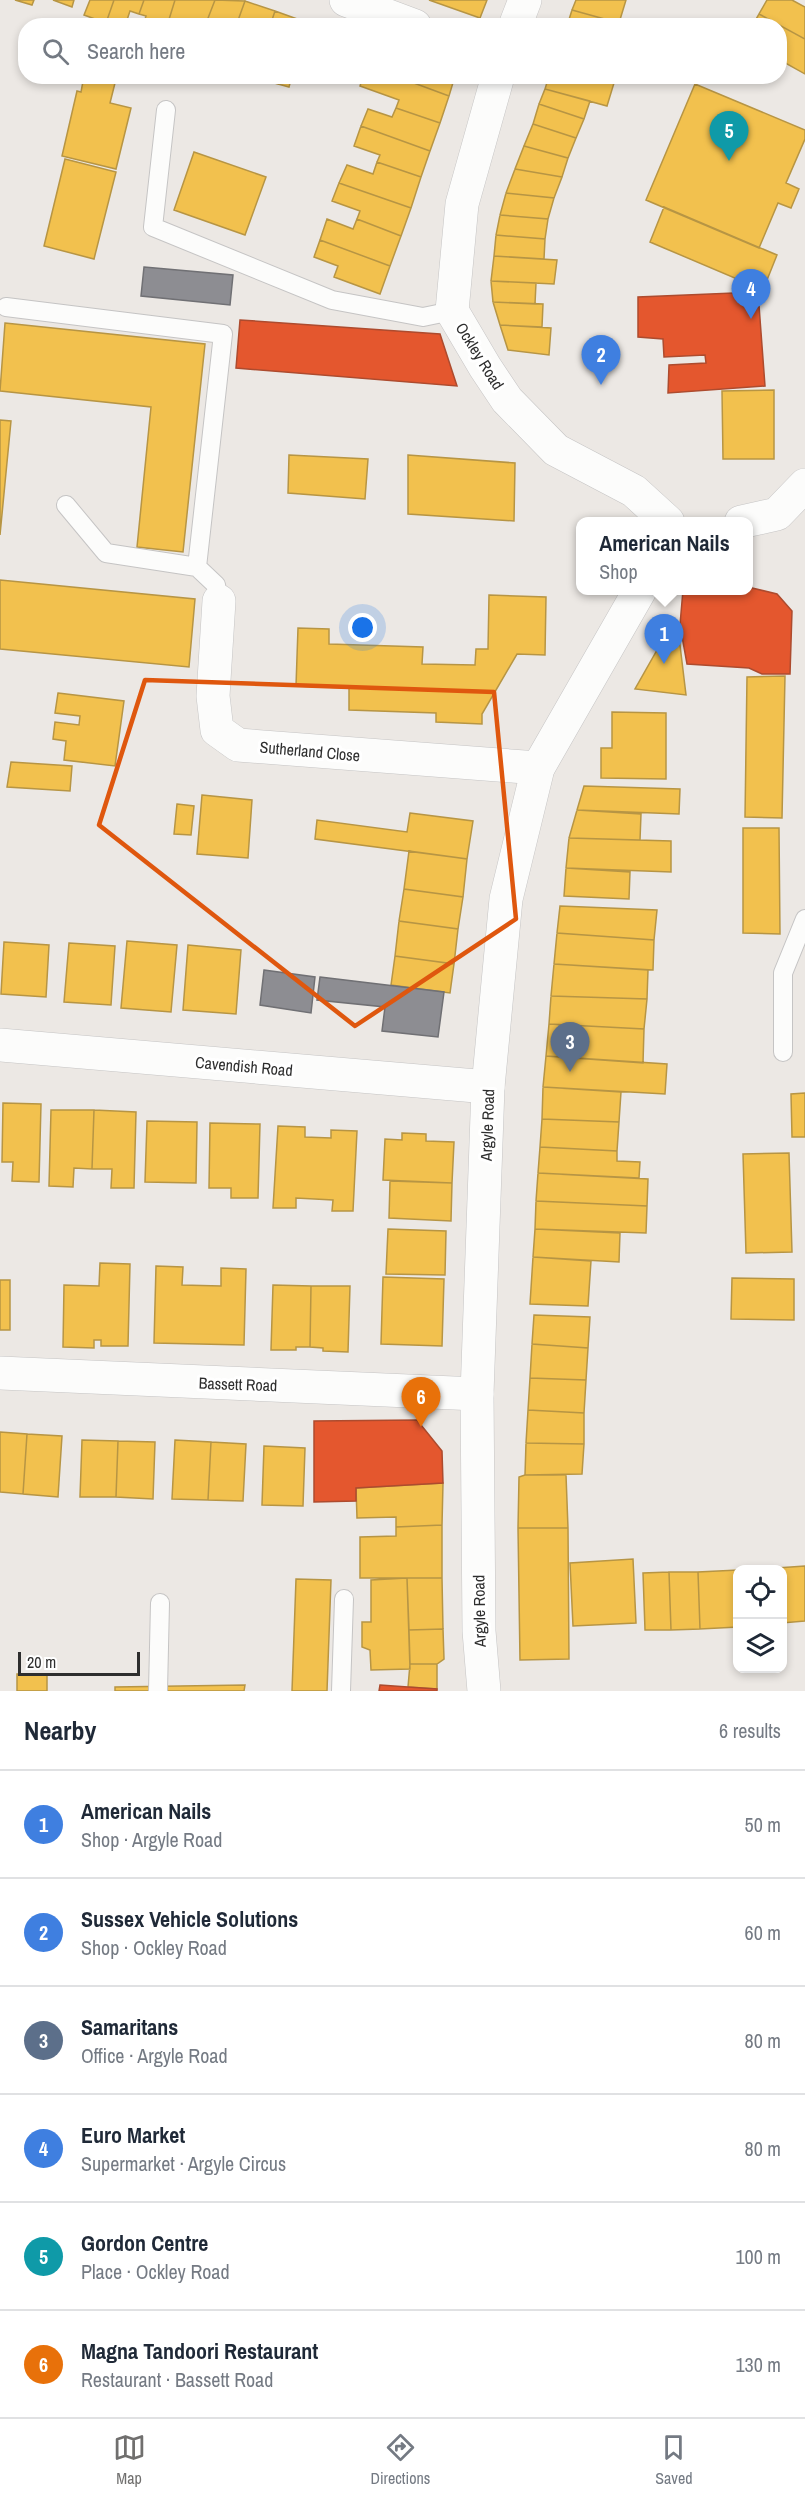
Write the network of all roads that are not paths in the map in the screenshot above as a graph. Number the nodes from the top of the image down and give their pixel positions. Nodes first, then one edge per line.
1 (346, 0) edge
2 (525, 0) edge
3 (394, 18) edge
4 (519, 18) edge
5 (496, 84) edge
6 (166, 110) dead end
7 (6, 306) dead end
8 (452, 310) junction
9 (805, 485) edge
10 (66, 505) dead end
11 (663, 517) edge
12 (753, 519) edge
13 (197, 567) junction
14 (638, 595) edge
15 (219, 601) joint
16 (538, 768) junction
17 (805, 919) edge
18 (0, 1045) edge
19 (783, 1052) dead end
20 (488, 1088) junction
21 (0, 1373) edge
22 (477, 1394) junction
23 (344, 1599) dead end
24 (160, 1603) dead end
25 (158, 1691) edge
26 (341, 1691) edge
27 (484, 1691) edge

1 - 3 street
2 - 4 street
5 - 8 street, Ockley Road
6 - 8 lane
7 - 13 lane
8 - 11 street, Ockley Road
9 - 12 street
10 - 13 lane
13 - 15 lane
14 - 16 street, Argyle Road
15 - 16 street, Sutherland Close
16 - 20 street, Argyle Road
17 - 19 lane
18 - 20 street, Cavendish Road
20 - 22 street, Argyle Road
21 - 22 street, Bassett Road
22 - 27 street, Argyle Road
23 - 26 lane
24 - 25 lane

